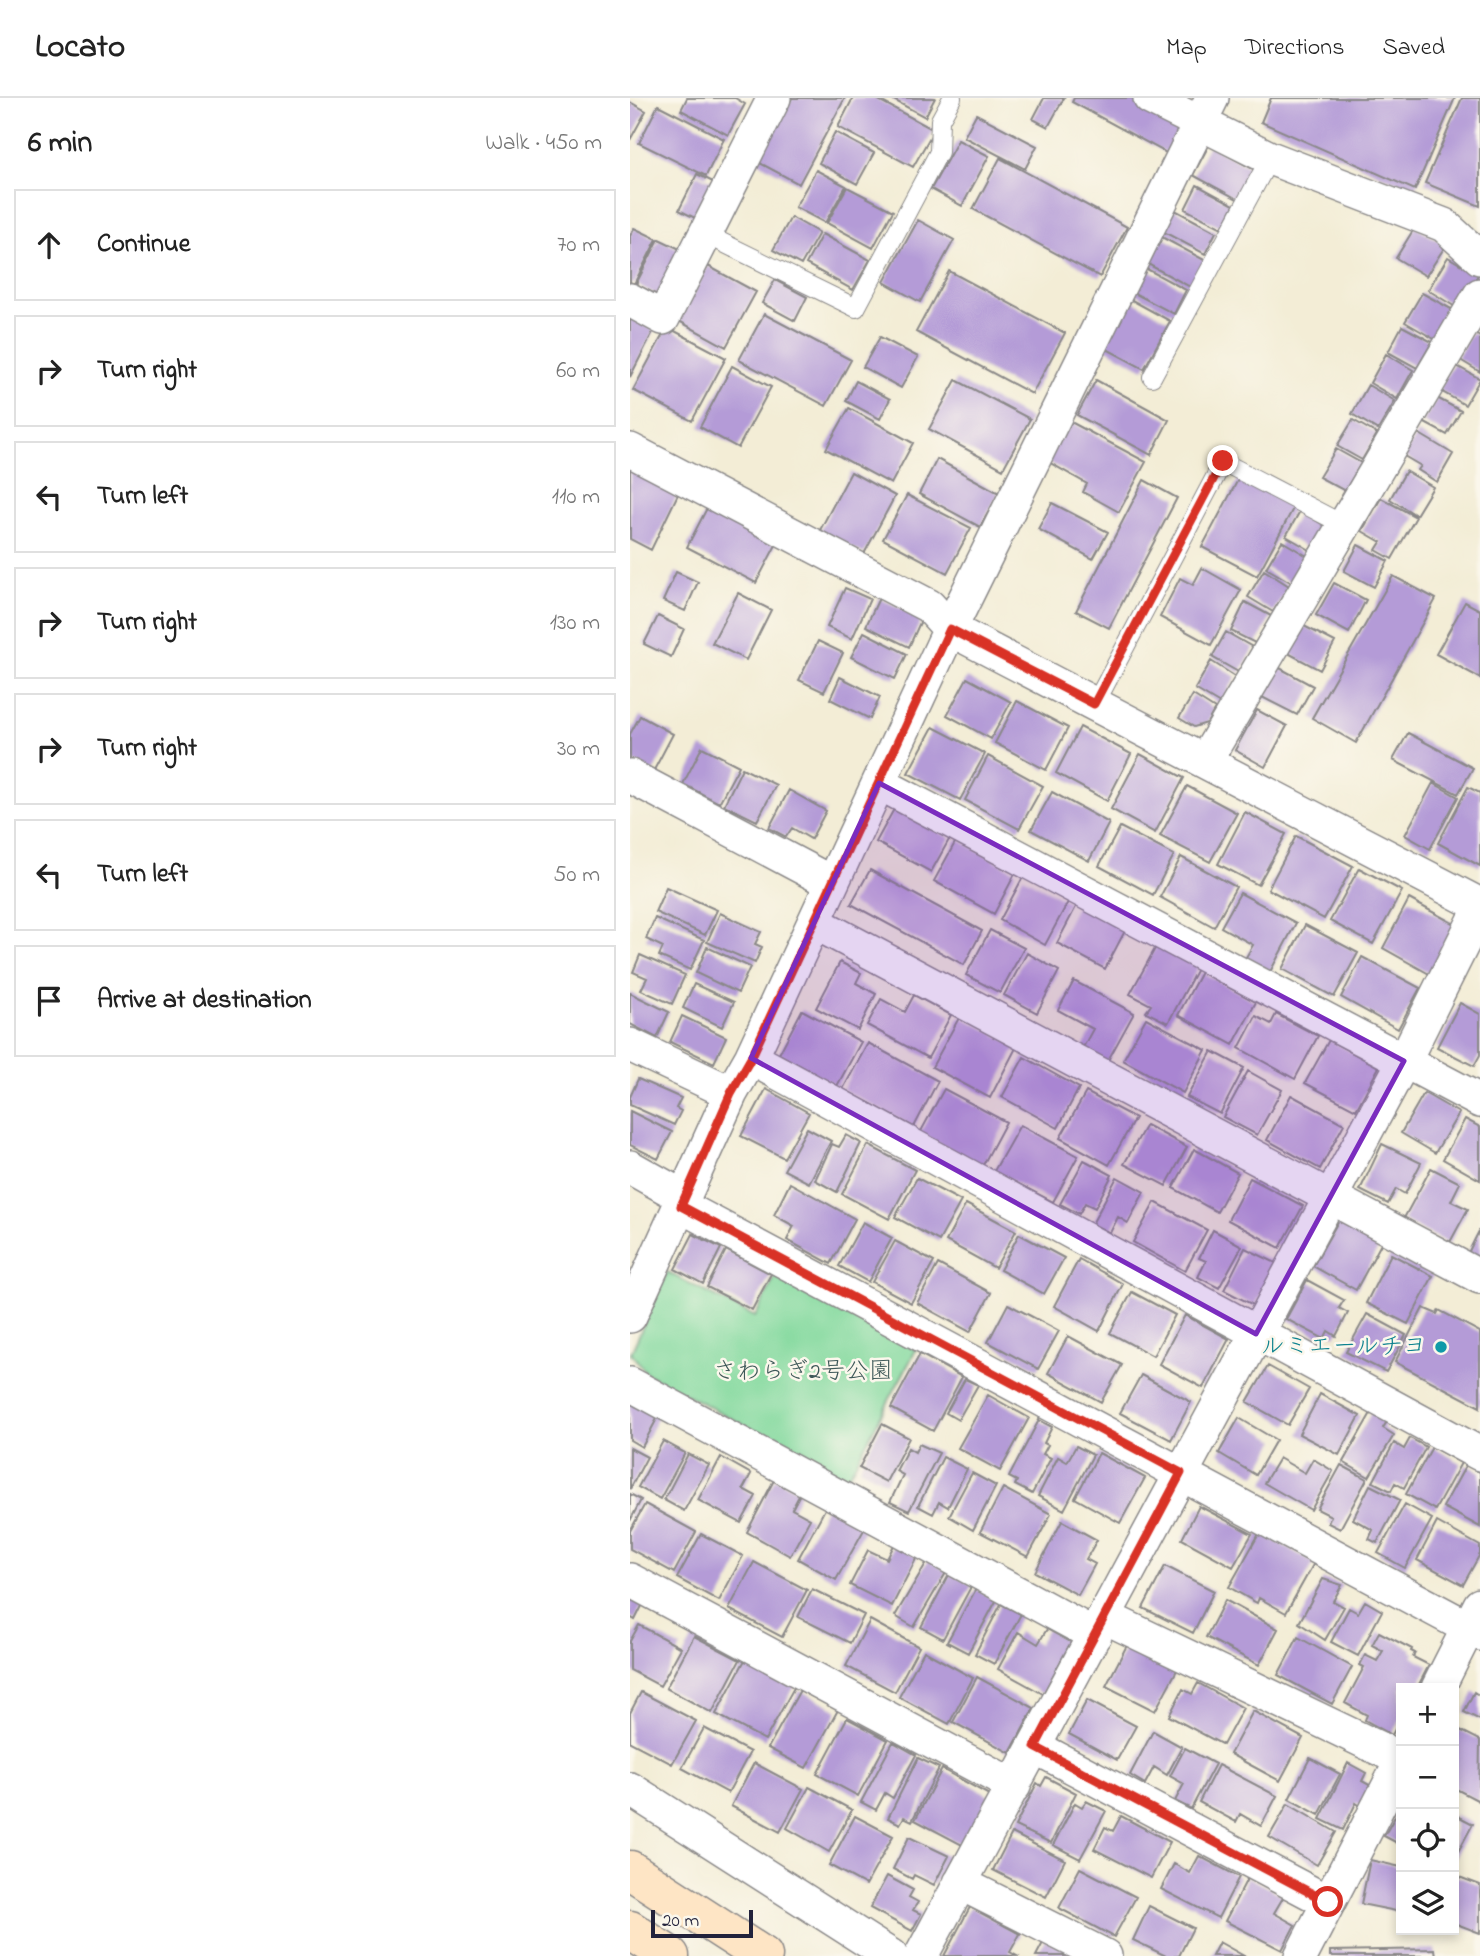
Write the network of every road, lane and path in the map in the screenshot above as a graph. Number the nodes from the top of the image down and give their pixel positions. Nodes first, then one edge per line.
1 (774, 98) edge
2 (952, 98) edge
3 (1150, 98) edge
4 (1206, 111) edge
5 (1270, 158) junction
6 (705, 234) junction
7 (1480, 258) edge
8 (1480, 295) edge
9 (630, 300) edge
10 (1152, 377) dead end
11 (630, 450) edge
12 (1344, 525) junction
13 (950, 629) junction
14 (1094, 704) junction
15 (1205, 761) junction
16 (630, 776) edge
17 (879, 783) junction
18 (832, 883) junction
19 (1480, 907) edge
20 (814, 922) junction
21 (630, 1045) edge
22 (751, 1058) junction
23 (1404, 1061) junction
24 (731, 1093) junction
25 (1480, 1101) edge
26 (630, 1167) edge
27 (1330, 1195) junction
28 (683, 1202) junction
29 (1480, 1277) edge
30 (630, 1316) edge
31 (1256, 1334) junction
32 (630, 1384) edge
33 (1480, 1454) edge
34 (1181, 1473) junction
35 (630, 1580) edge
36 (1476, 1622) edge
37 (1100, 1626) junction
38 (1441, 1683) edge
39 (1035, 1747) junction
40 (1396, 1759) edge
41 (1396, 1771) edge
42 (1014, 1786) junction
43 (630, 1789) edge
44 (630, 1870) edge
45 (960, 1883) junction
46 (1328, 1902) junction
47 (630, 1930) edge
48 (670, 1956) edge
49 (763, 1956) edge
50 (891, 1956) edge
51 (921, 1956) edge
52 (1105, 1956) edge
53 (1301, 1956) edge

1 - 6 street
2 - 6 lane
3 - 4 street
4 - 5 street
4 - 13 street
5 - 7 street
5 - 10 lane
6 - 9 street
8 - 12 street
11 - 13 street
12 - 14 lane
12 - 15 street
13 - 14 street
13 - 17 street
14 - 15 street
15 - 19 street
16 - 18 street
17 - 18 street
17 - 23 street
18 - 20 street
19 - 23 street
20 - 22 street
20 - 27 street
21 - 24 street
22 - 24 street
22 - 31 street
23 - 25 street
23 - 27 street
24 - 28 street
26 - 28 street
27 - 29 street
27 - 31 street
28 - 30 street
28 - 34 street
31 - 33 street
31 - 34 street
32 - 37 street
34 - 36 street
34 - 37 street
35 - 42 street
36 - 38 street
37 - 39 street
37 - 40 street
39 - 42 street
39 - 46 street
41 - 46 street
42 - 45 street
43 - 50 street
44 - 49 main road
45 - 51 street
45 - 52 street
46 - 53 street
47 - 48 main road

